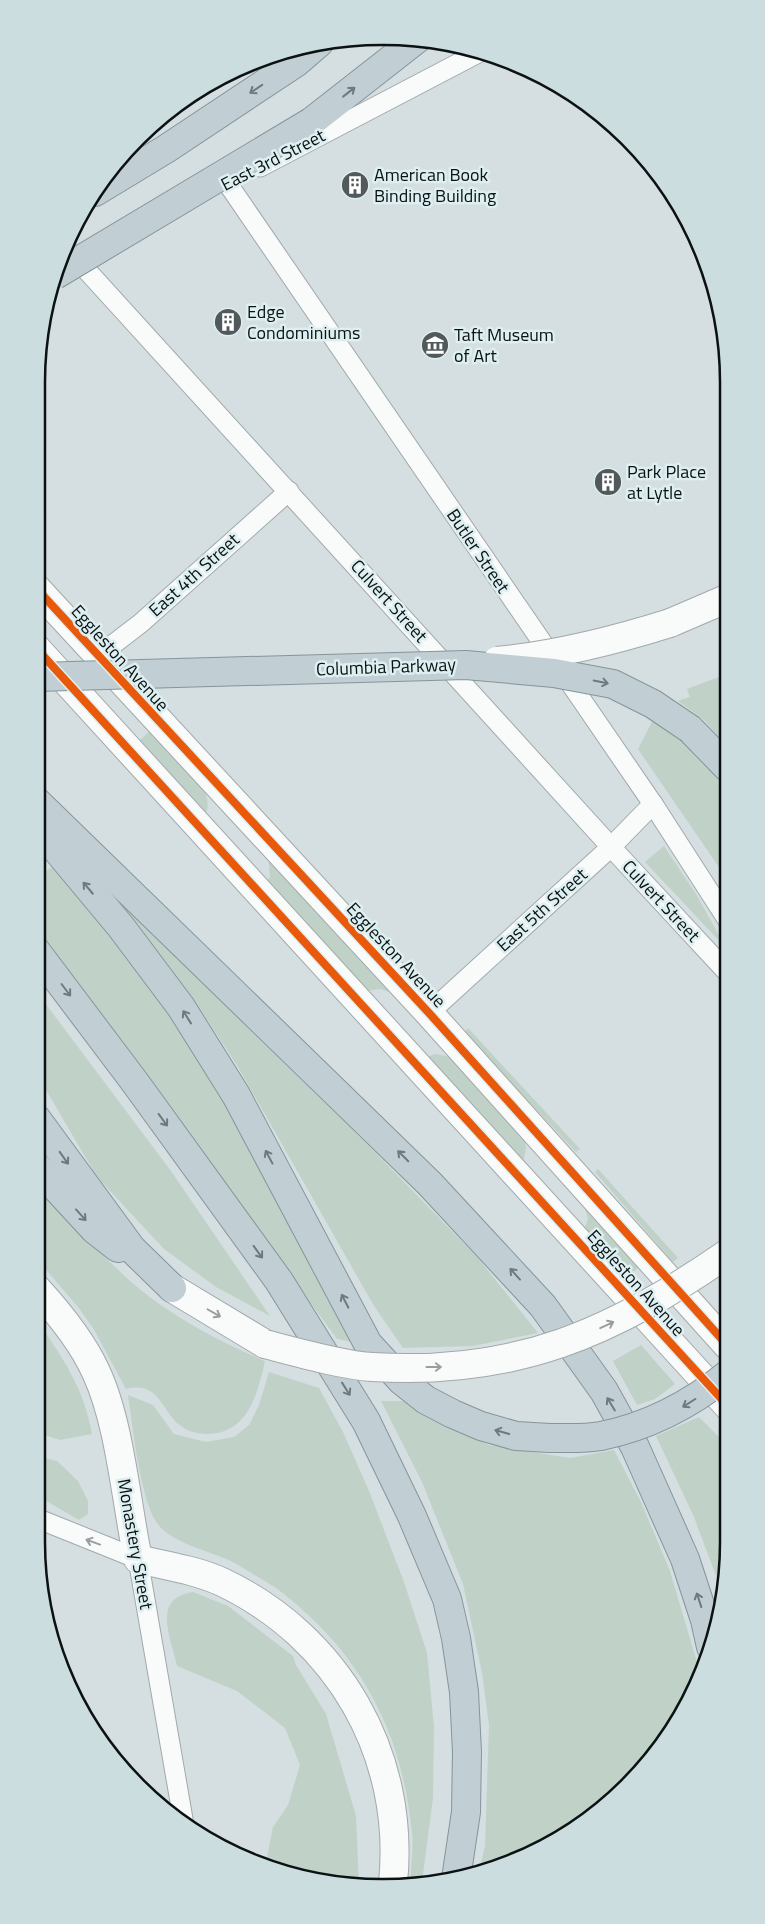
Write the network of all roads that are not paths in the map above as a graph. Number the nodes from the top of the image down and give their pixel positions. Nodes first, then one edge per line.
1 (407, 46) edge
2 (307, 54) edge
3 (470, 57) edge
4 (111, 182) edge
5 (228, 184) junction
6 (71, 253) edge
7 (69, 258) edge
8 (65, 269) edge
9 (288, 491) junction
10 (45, 598) edge
11 (720, 602) edge
12 (98, 656) junction
13 (45, 658) edge
14 (466, 665) junction
15 (45, 677) edge
16 (720, 760) edge
17 (652, 804) junction
18 (45, 810) edge
19 (45, 836) edge
20 (611, 847) junction
21 (720, 908) edge
22 (45, 963) edge
23 (720, 964) edge
24 (429, 1013) junction
25 (45, 1130) edge
26 (45, 1176) edge
27 (720, 1259) edge
28 (172, 1288) junction
29 (45, 1298) edge
30 (720, 1337) edge
31 (720, 1381) edge
32 (720, 1397) edge
33 (45, 1522) edge
34 (138, 1558) junction
35 (707, 1631) edge
36 (181, 1812) edge
37 (457, 1870) edge
38 (392, 1879) edge

8 -> 1 highway, bridge
2 -> 4 highway
3 - 5 street, East 3rd Street
5 - 6 street, East 3rd Street
5 - 17 street, Butler Street
7 - 9 street, Culvert Street
9 - 12 street, East 4th Street
9 - 20 street, Culvert Street
10 - 12 main road, Eggleston Avenue
11 - 14 main road, Columbia Parkway, bridge
12 - 24 main road, Eggleston Avenue
13 - 32 main road, Eggleston Avenue
14 - 15 highway, Columbia Parkway, bridge
14 -> 16 highway, bridge
17 - 20 street, East 5th Street
17 - 21 street, Butler Street
35 -> 18 highway
31 -> 19 highway, bridge
20 - 23 street, Culvert Street
20 - 24 street, East 5th Street
22 -> 37 highway
24 - 30 main road, Eggleston Avenue
25 -> 28 highway
26 -> 28 highway
28 -> 27 main road, bridge
29 - 34 main road, Monastery Street
34 -> 33 street
34 - 36 street, Monastery Street
34 - 38 main road

